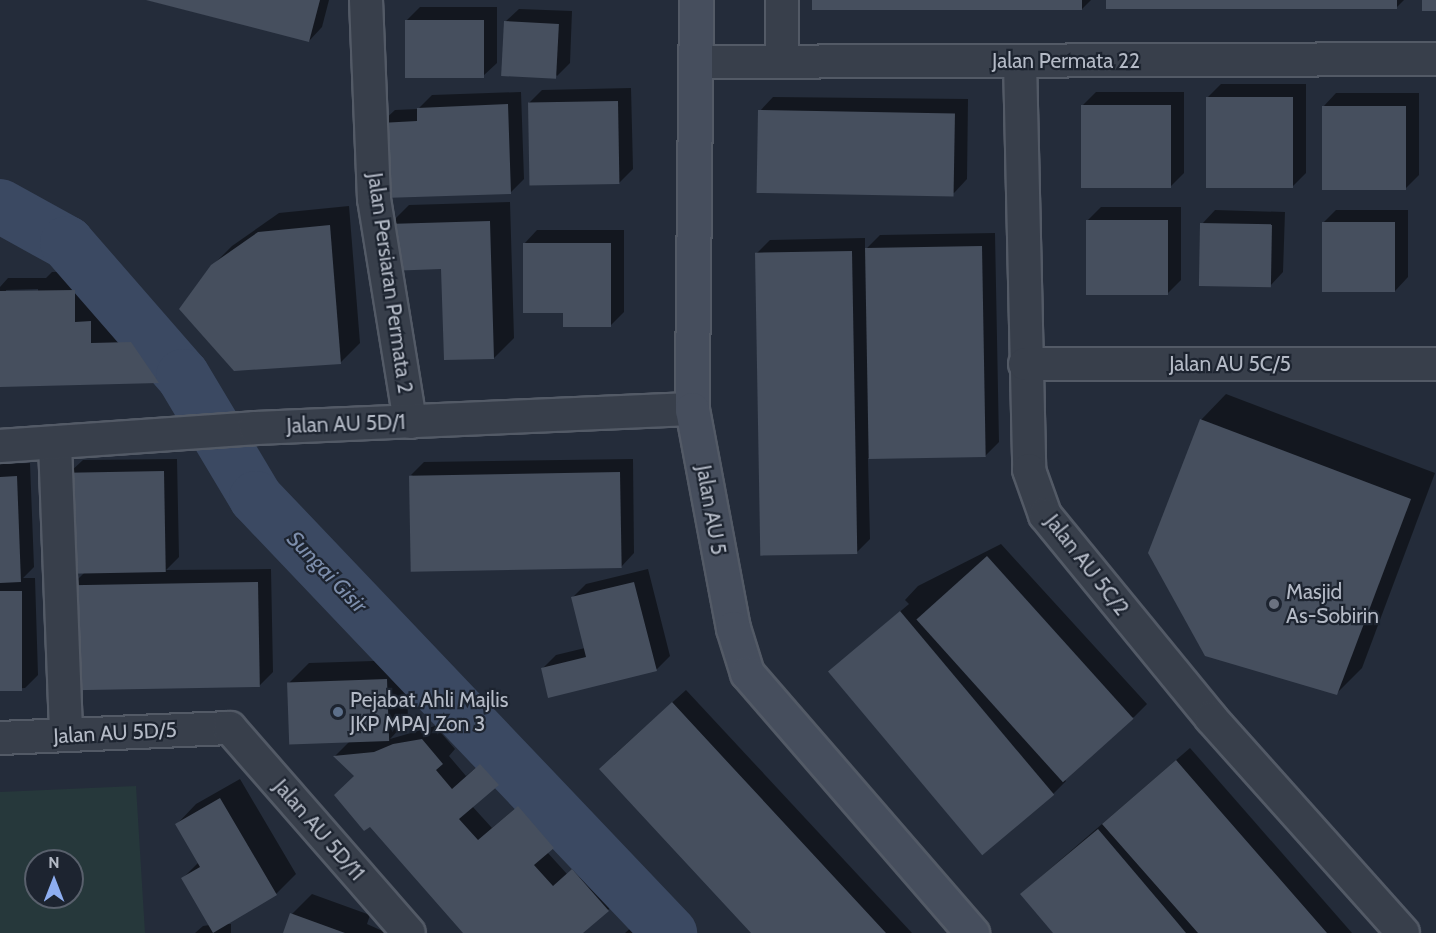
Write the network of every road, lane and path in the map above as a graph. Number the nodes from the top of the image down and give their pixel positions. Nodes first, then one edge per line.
1 (366, 0) edge
2 (696, 0) edge
3 (782, 0) edge
4 (1436, 59) edge
5 (1020, 61) junction
6 (696, 62) junction
7 (782, 62) junction
8 (1025, 364) junction
9 (1436, 364) edge
10 (692, 409) junction
11 (410, 422) junction
12 (55, 444) junction
13 (0, 447) edge
14 (230, 728) joint
15 (66, 735) junction
16 (0, 738) edge
17 (409, 933) edge
18 (972, 933) edge
19 (1403, 933) edge

1 - 11 street, Jalan Persiaran Permata 2
2 - 6 main road, Jalan AU 5
3 - 7 street
4 - 5 street, Jalan Permata 22
5 - 7 street, Jalan Permata 22
5 - 8 street, Jalan AU 5C/2
6 - 7 street, Jalan Permata 22
6 - 10 main road, Jalan AU 5
8 - 9 street, Jalan AU 5C/5
8 - 19 street, Jalan AU 5C/2
10 - 11 street, Jalan AU 5D/1
10 - 18 main road, Jalan AU 5
11 - 12 street, Jalan AU 5D/1
12 - 13 street, Jalan AU 5D/1
12 - 15 street
14 - 15 street, Jalan AU 5D/5
14 - 17 street, Jalan AU 5D/11
15 - 16 street, Jalan AU 5D/5

